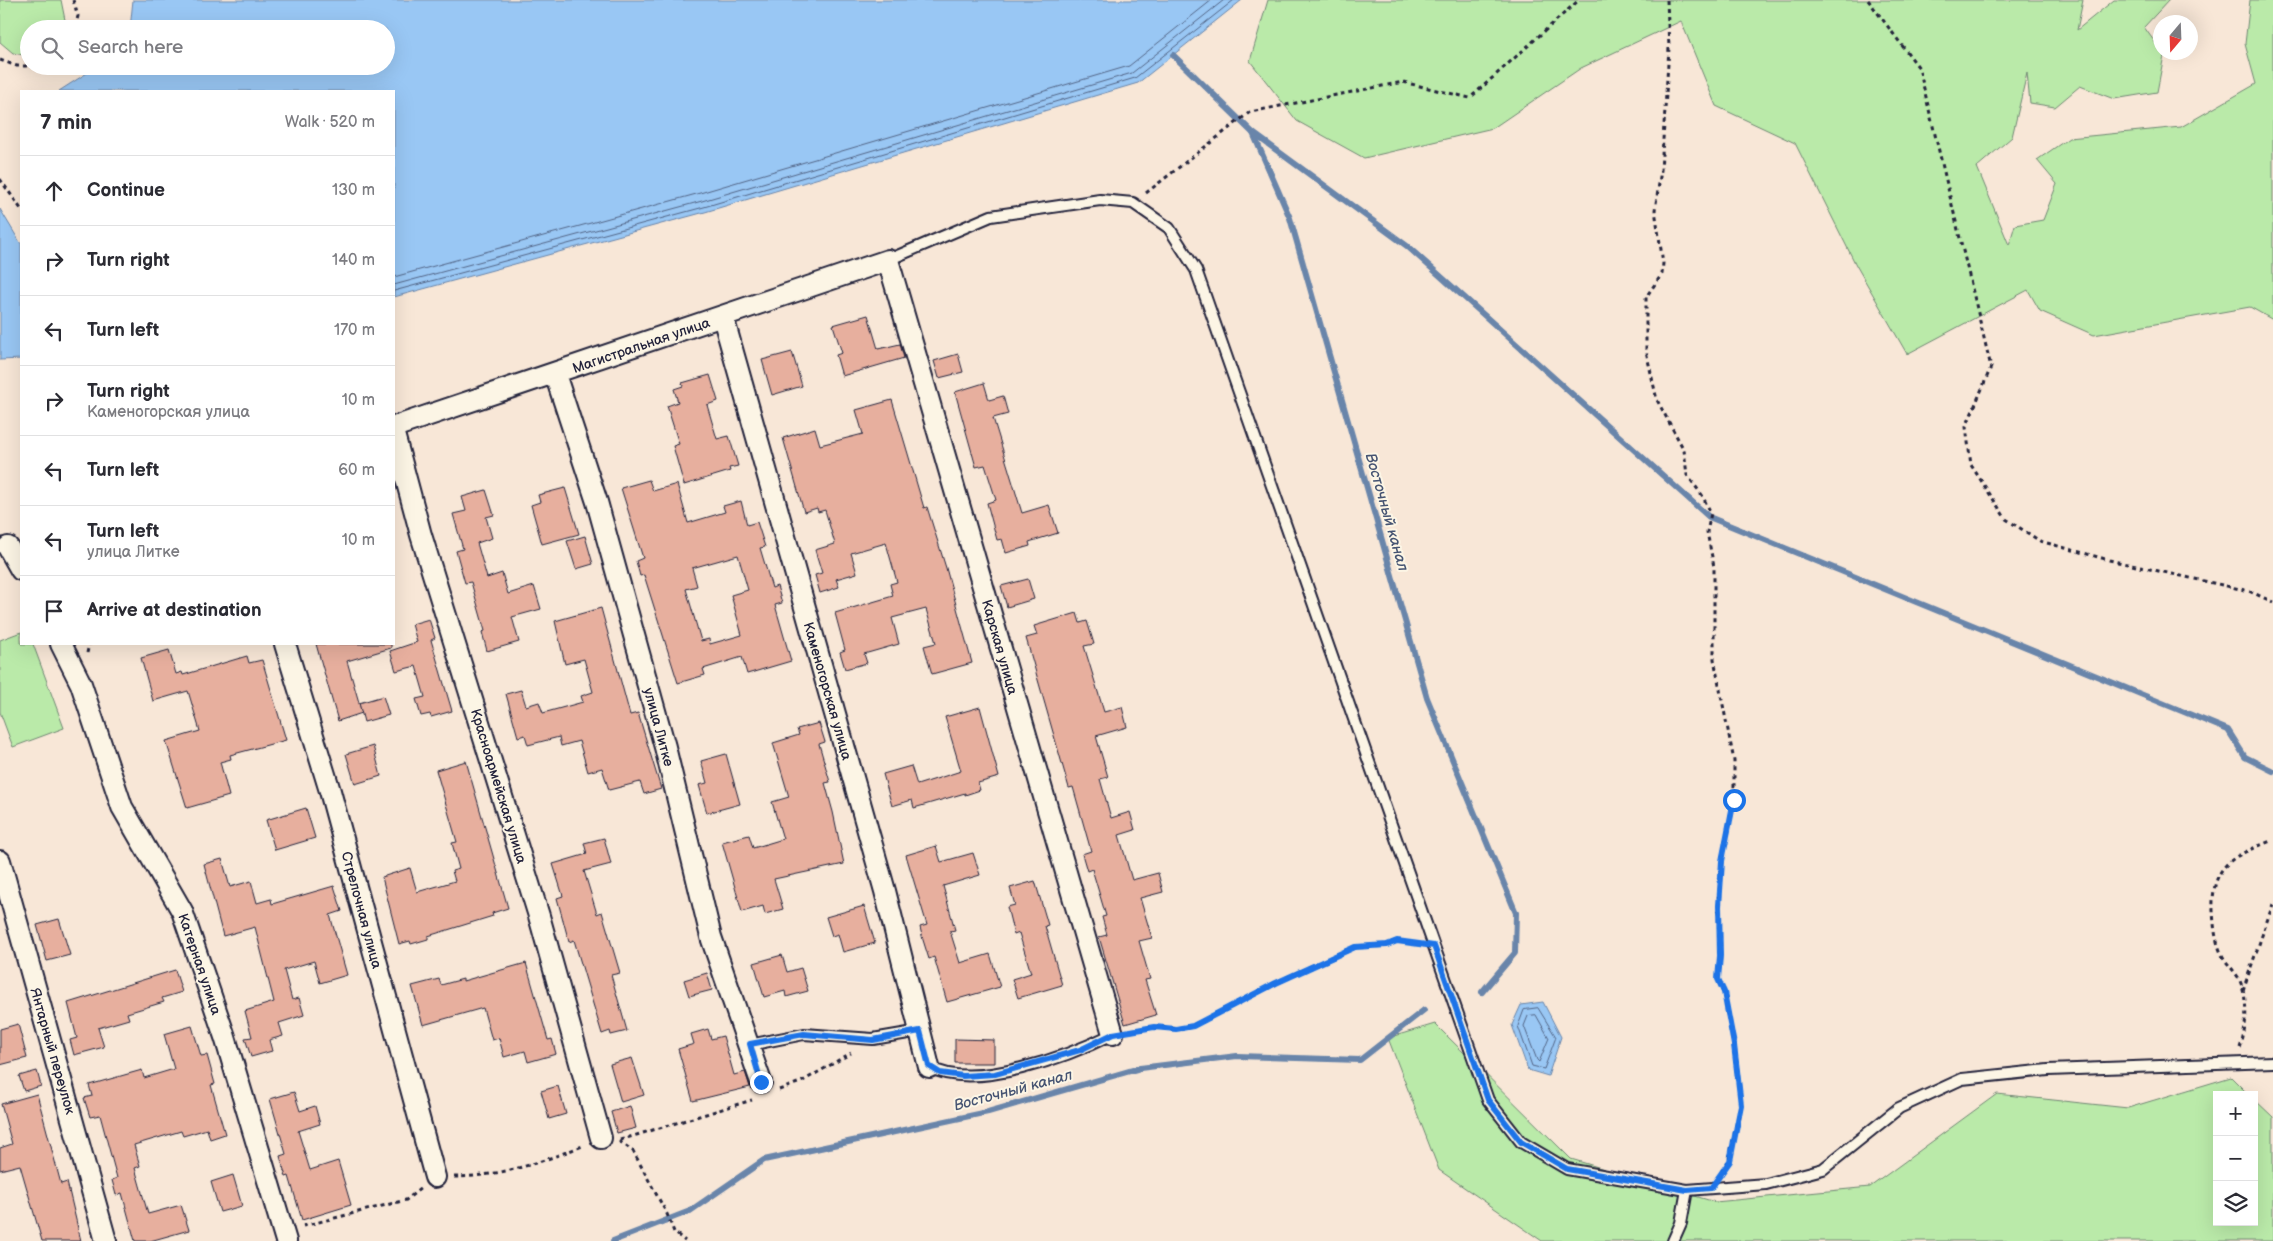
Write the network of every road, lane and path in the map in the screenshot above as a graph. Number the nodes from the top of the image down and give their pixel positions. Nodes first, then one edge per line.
1 (73, 0) edge
2 (1579, 0) edge
3 (1667, 0) edge
4 (1868, 0) edge
5 (77, 20) edge
6 (0, 60) edge
7 (20, 66) edge
8 (0, 179) edge
9 (1133, 203) junction
10 (20, 208) edge
11 (888, 260) junction
12 (723, 317) junction
13 (555, 374) junction
14 (395, 427) edge
15 (395, 438) edge
16 (10, 547) edge
17 (20, 568) edge
18 (2273, 602) edge
19 (62, 645) edge
20 (285, 645) edge
21 (2273, 840) edge
22 (0, 861) edge
23 (2273, 904) edge
24 (1434, 946) junction
25 (2243, 990) junction
26 (920, 1031) junction
27 (1113, 1034) junction
28 (750, 1044) junction
29 (2273, 1062) edge
30 (2235, 1063) junction
31 (929, 1066) joint
32 (761, 1082) dead end
33 (610, 1139) joint
34 (435, 1177) dead end
35 (1711, 1188) junction
36 (1687, 1190) junction
37 (106, 1241) edge
38 (286, 1241) edge
39 (685, 1241) edge
40 (1673, 1241) edge

1 - 5 path
2 - 9 path
3 - 35 path
4 - 18 path
6 - 7 path
8 - 10 path
9 - 11 lane
9 - 24 lane
11 - 12 street, Магистральная улица
11 - 27 street, Карская улица
12 - 13 street, Магистральная улица
12 - 26 street, Каменогорская улица
13 - 14 street, Магистральная улица
13 - 28 street, улица Литке
15 - 33 street, Красноармейская улица
16 - 17 street
19 - 38 street, Катерная улица
20 - 34 street, Стрелочная улица
21 - 25 path
22 - 37 street, Янтарный переулок
23 - 25 path
24 - 27 path
24 - 36 lane
25 - 30 path
26 - 28 lane
26 - 31 street, Каменогорская улица
27 - 31 lane
28 - 32 street, улица Литке
29 - 30 lane
30 - 35 lane
33 - 39 path
35 - 36 lane
36 - 40 lane

